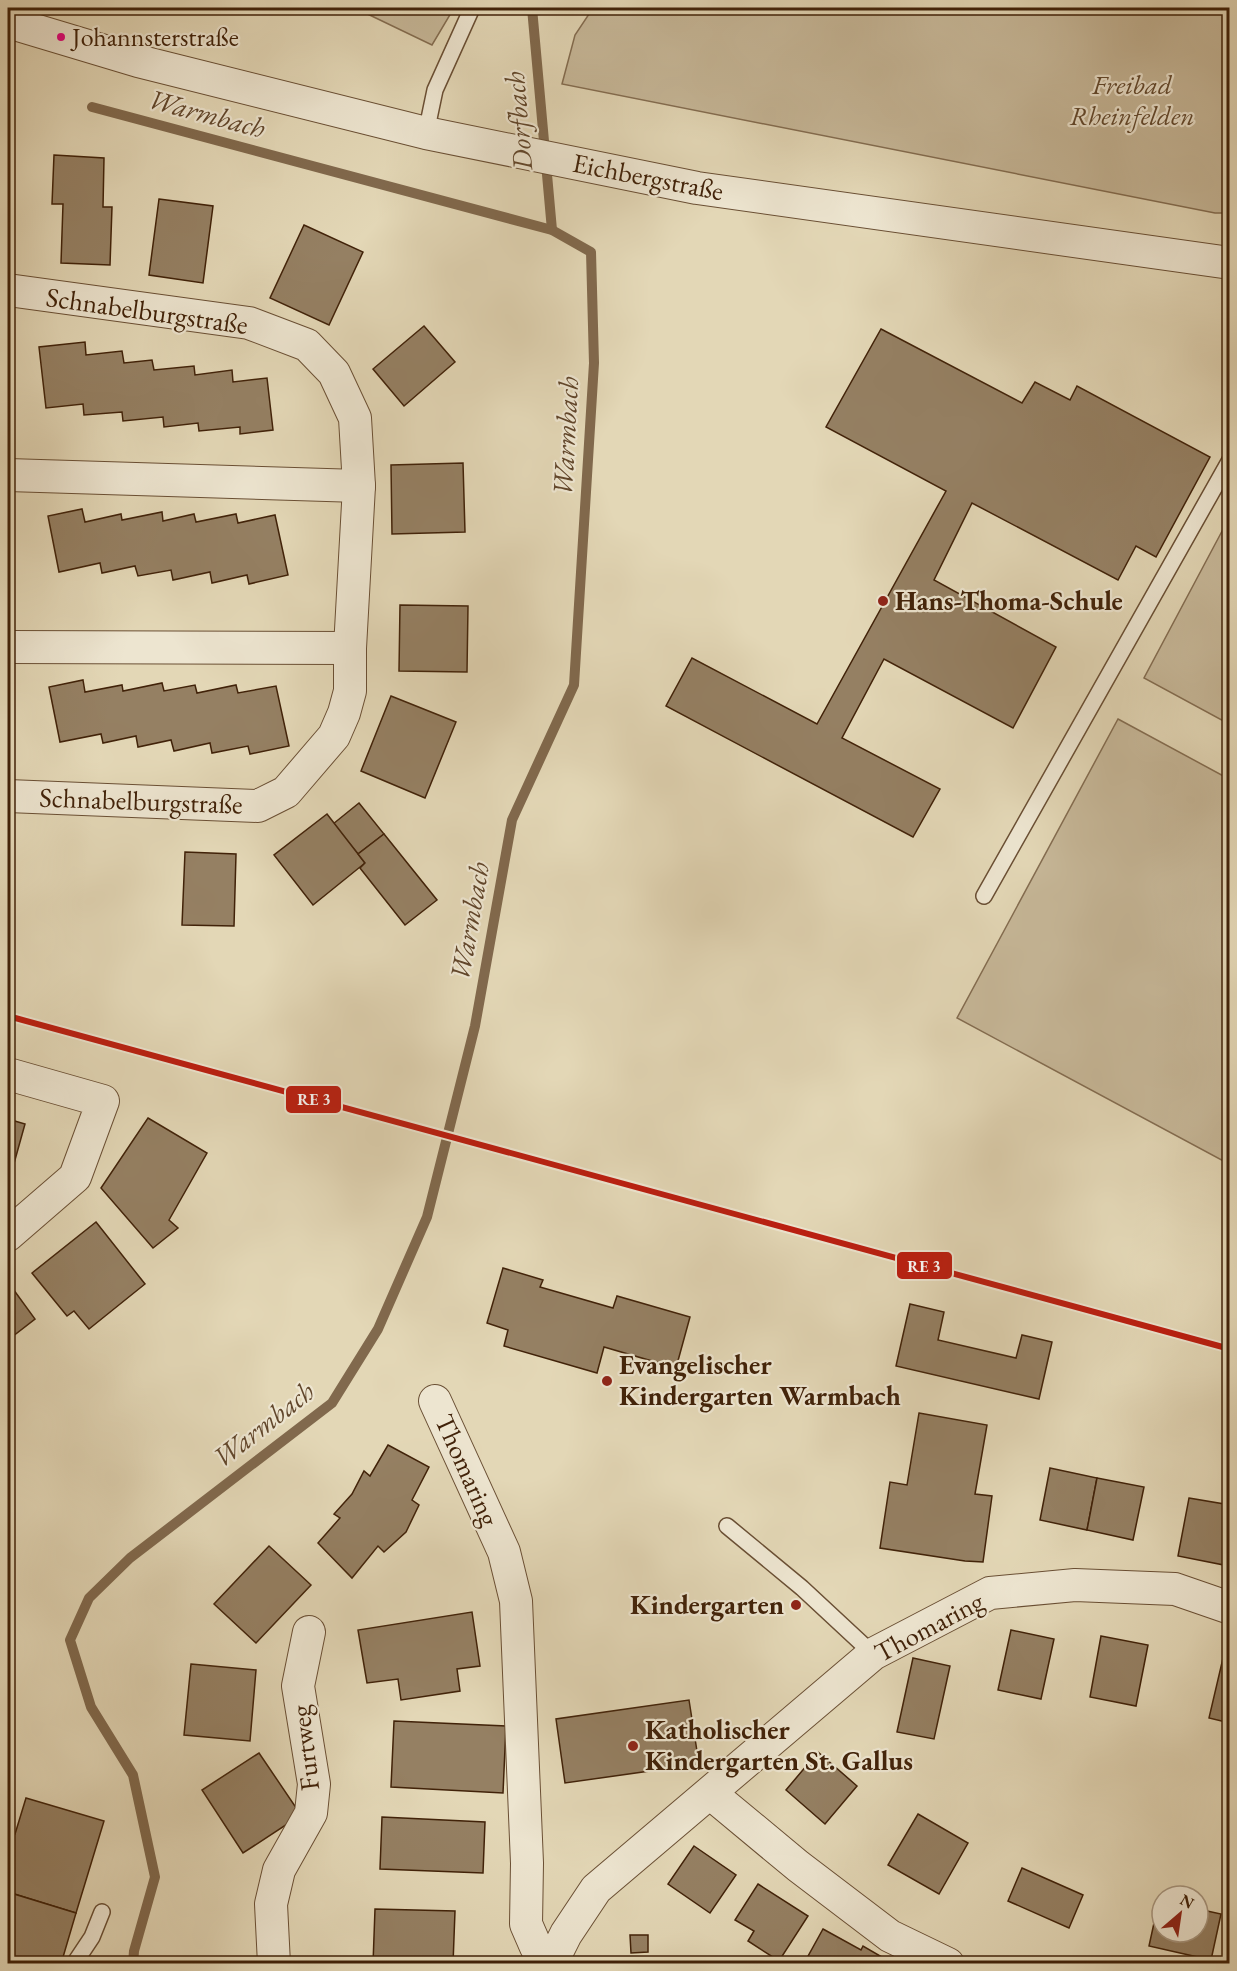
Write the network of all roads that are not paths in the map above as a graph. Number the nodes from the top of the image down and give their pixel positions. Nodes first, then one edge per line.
1 (472, 8) edge
2 (8, 22) edge
3 (426, 133) junction
4 (1230, 262) edge
5 (8, 290) edge
6 (1230, 460) edge
7 (8, 475) edge
8 (359, 486) junction
9 (8, 647) edge
10 (350, 648) junction
11 (8, 796) edge
12 (984, 896) dead end
13 (8, 1074) edge
14 (8, 1235) edge
15 (435, 1401) dead end
16 (728, 1526) dead end
17 (1230, 1608) edge
18 (309, 1632) dead end
19 (873, 1654) junction
20 (710, 1793) junction
21 (102, 1912) dead end
22 (552, 1960) edge
23 (74, 1964) edge
24 (274, 1964) edge
25 (948, 1964) edge

1 - 3 lane
2 - 3 street, Eichbergstraße
3 - 4 street, Eichbergstraße
5 - 8 street, Schnabelburgstraße
6 - 12 lane
7 - 8 street
8 - 10 street, Schnabelburgstraße
9 - 10 street
10 - 11 street, Schnabelburgstraße
13 - 14 street
15 - 22 street, Thomaring
16 - 19 lane
17 - 19 street, Thomaring
18 - 24 street, Furtweg
19 - 20 street, Thomaring
20 - 22 street, Thomaring
20 - 25 street
21 - 23 lane

